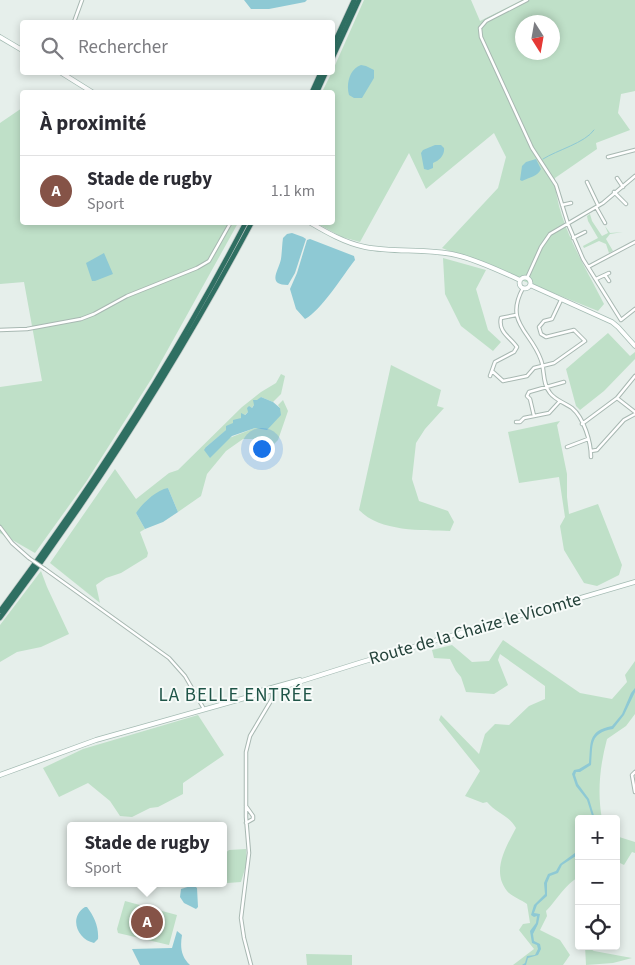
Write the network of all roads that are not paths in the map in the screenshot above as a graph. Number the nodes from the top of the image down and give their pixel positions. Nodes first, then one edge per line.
1 (82, 0) edge
2 (354, 0) edge
3 (359, 0) edge
4 (527, 0) edge
5 (75, 20) edge
6 (0, 37) edge
7 (335, 41) edge
8 (20, 49) edge
9 (335, 52) edge
10 (65, 75) edge
11 (320, 75) edge
12 (325, 75) edge
13 (89, 90) edge
14 (313, 90) edge
15 (318, 90) edge
16 (635, 150) edge
17 (608, 157) dead end
18 (635, 176) edge
19 (617, 178) dead end
20 (634, 180) edge
21 (587, 182) dead end
22 (623, 187) junction
23 (614, 192) junction
24 (571, 203) dead end
25 (626, 204) dead end
26 (562, 205) junction
27 (597, 206) junction
28 (605, 223) dead end
29 (568, 224) junction
30 (229, 225) edge
31 (244, 225) edge
32 (250, 225) edge
33 (314, 225) edge
34 (585, 232) dead end
35 (573, 238) junction
36 (635, 242) edge
37 (588, 267) junction
38 (527, 278) junction
39 (596, 279) junction
40 (520, 280) junction
41 (608, 282) dead end
42 (530, 285) junction
43 (523, 288) junction
44 (561, 300) junction
45 (635, 309) edge
46 (516, 314) junction
47 (618, 316) junction
48 (612, 322) junction
49 (0, 330) edge
50 (635, 346) edge
51 (543, 365) junction
52 (492, 371) junction
53 (490, 376) dead end
54 (635, 376) edge
55 (564, 382) dead end
56 (546, 387) junction
57 (617, 398) junction
58 (560, 401) junction
59 (635, 413) edge
60 (534, 416) junction
61 (516, 422) dead end
62 (582, 424) junction
63 (588, 439) junction
64 (567, 447) dead end
65 (591, 451) junction
66 (590, 457) dead end
67 (0, 528) edge
68 (635, 582) edge
69 (0, 610) edge
70 (0, 618) edge
71 (273, 689) junction
72 (204, 709) junction
73 (635, 772) edge
74 (0, 775) edge
75 (635, 792) edge
76 (246, 806) junction
77 (246, 823) junction
78 (251, 965) edge

1 - 5 street
2 - 7 highway
3 - 9 highway
4 - 26 street
6 - 8 main road
10 - 13 main road
11 - 14 highway
12 - 15 highway
16 - 17 street
18 - 20 street
19 - 22 street
20 - 22 street
21 - 27 street
22 - 23 street
23 - 25 street
23 - 27 street
24 - 26 street
26 - 29 street
27 - 28 street
27 - 29 street
29 - 35 street
29 - 38 street
30 - 49 street
31 - 69 highway
32 - 70 highway
33 - 40 main road
34 - 35 street
35 - 37 street
36 - 37 street
37 - 39 street
38 - 40 main road
38 - 42 main road
39 - 41 street
39 - 47 street
40 - 43 main road
42 - 43 main road
42 - 44 main road
43 - 46 street
44 - 48 main road
44 - 51 street
45 - 47 street
46 - 51 street
46 - 52 street
47 - 48 street
48 - 50 main road
51 - 52 street
51 - 56 street
52 - 53 street
54 - 57 street
55 - 56 street
56 - 58 street
56 - 60 street
57 - 59 street
57 - 62 street
58 - 60 street
58 - 62 street
59 - 65 street
60 - 61 street
62 - 63 street
63 - 64 street
63 - 65 street
65 - 66 street
67 - 72 street, bridge
68 - 71 main road, Route de la Chaize le Vicomte
71 - 72 main road, Route de la Chaize le Vicomte
71 - 76 street
72 - 74 main road, Route de la Chaize le Vicomte
73 - 75 street
76 - 77 street
76 - 77 street
77 - 78 street

